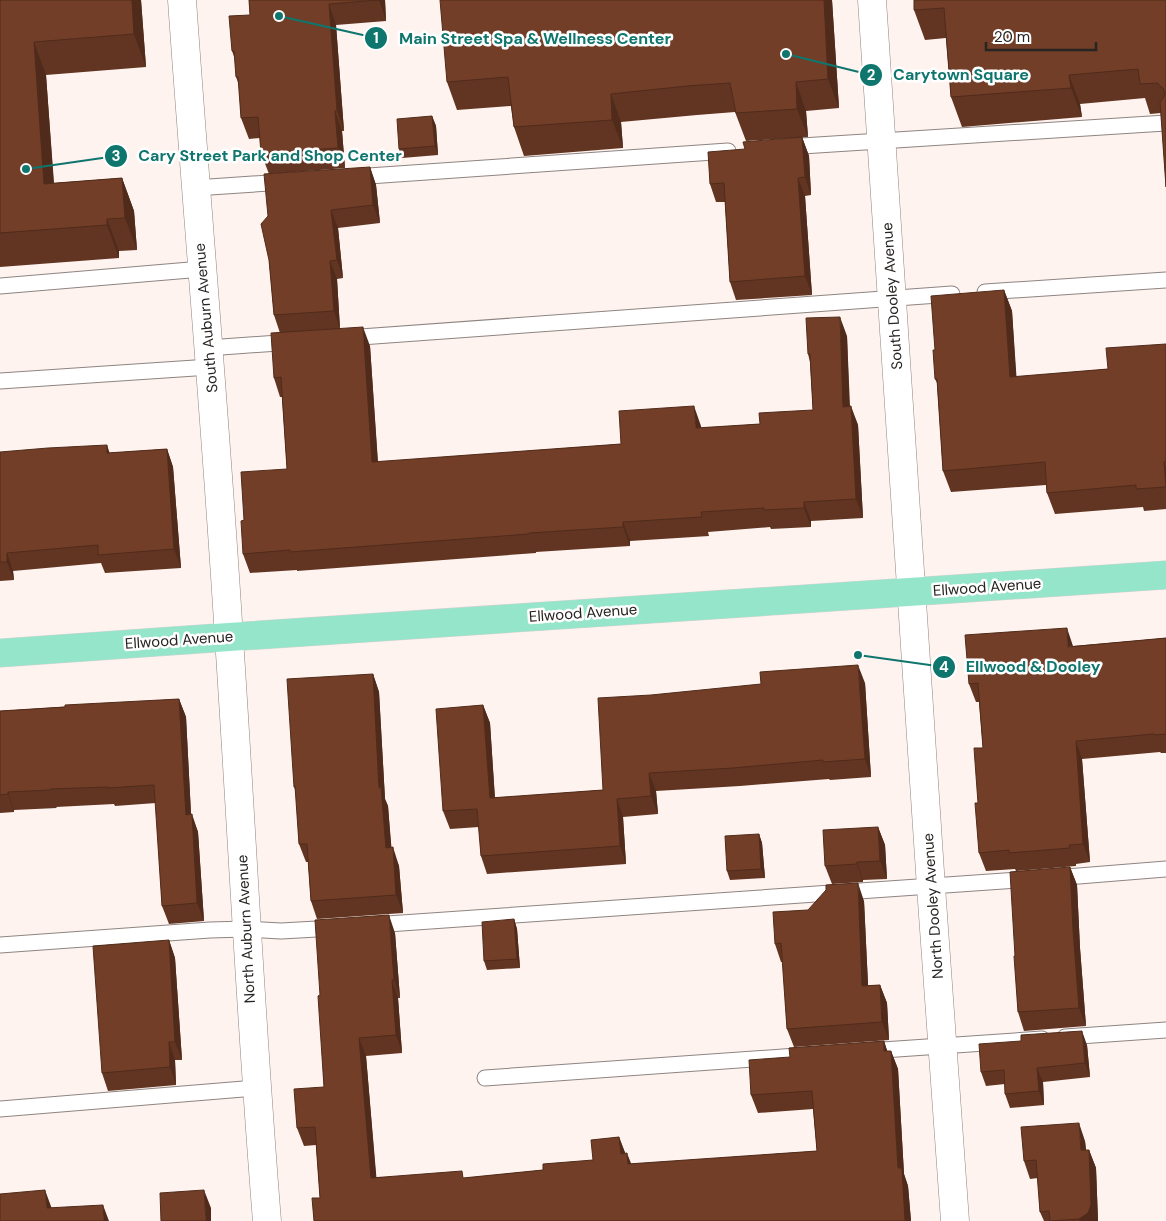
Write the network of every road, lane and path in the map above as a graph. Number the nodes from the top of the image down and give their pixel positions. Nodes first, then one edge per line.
1 (182, 0) edge
2 (872, 0) edge
3 (1166, 123) edge
4 (882, 141) junction
5 (773, 148) edge
6 (744, 150) edge
7 (339, 178) edge
8 (299, 181) edge
9 (195, 188) junction
10 (202, 269) junction
11 (1166, 280) edge
12 (0, 286) edge
13 (893, 298) junction
14 (332, 339) edge
15 (302, 341) edge
16 (209, 358) junction
17 (0, 381) edge
18 (1166, 575) edge
19 (912, 592) junction
20 (229, 636) junction
21 (0, 653) edge
22 (1166, 869) edge
23 (931, 887) junction
24 (246, 929) junction
25 (0, 945) edge
26 (1166, 1030) edge
27 (943, 1046) junction
28 (854, 1052) edge
29 (824, 1054) edge
30 (485, 1078) dead end
31 (256, 1088) junction
32 (0, 1109) edge
33 (266, 1221) edge
34 (955, 1221) edge

1 - 9 street, South Auburn Avenue
2 - 4 street, South Dooley Avenue
3 - 4 lane
4 - 5 lane
4 - 13 street, South Dooley Avenue
6 - 7 lane
8 - 9 lane
9 - 10 street, South Auburn Avenue
10 - 12 lane
10 - 16 street, South Auburn Avenue
11 - 13 lane
13 - 14 lane
13 - 19 street, South Dooley Avenue
15 - 16 lane
16 - 17 lane
16 - 20 street, South Auburn Avenue
18 - 19 main road, Ellwood Avenue
19 - 20 main road, Ellwood Avenue
19 - 23 street, North Dooley Avenue
20 - 21 main road, Ellwood Avenue
20 - 24 street, North Auburn Avenue
22 - 23 lane
23 - 24 lane
23 - 27 street, North Dooley Avenue
24 - 25 lane
24 - 31 street, North Auburn Avenue
26 - 27 lane
27 - 28 lane
27 - 34 street, North Dooley Avenue
29 - 30 lane
31 - 32 lane
31 - 33 street, North Auburn Avenue

